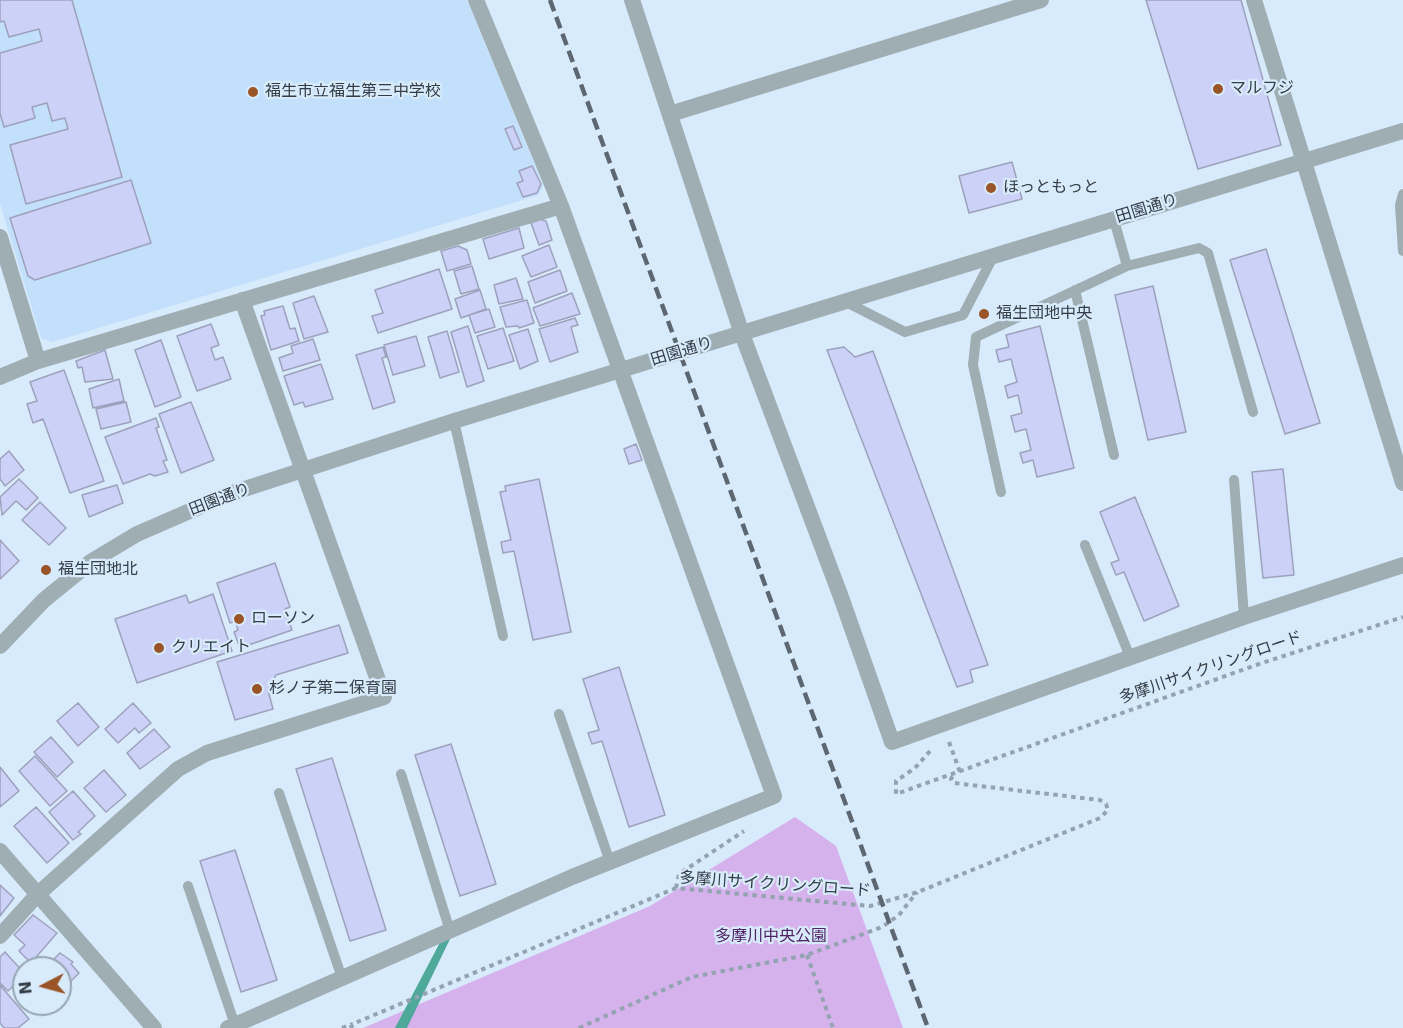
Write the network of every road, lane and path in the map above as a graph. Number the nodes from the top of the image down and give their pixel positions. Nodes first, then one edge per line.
1 (476, 0) edge
2 (632, 0) edge
3 (1041, 0) edge
4 (1254, 0) edge
5 (670, 114) junction
6 (1403, 131) edge
7 (1305, 161) junction
8 (1403, 194) edge
9 (561, 206) junction
10 (1114, 220) junction
11 (0, 237) edge
12 (1403, 251) edge
13 (993, 256) junction
14 (1127, 266) junction
15 (1075, 290) junction
16 (242, 300) junction
17 (846, 302) junction
18 (742, 333) junction
19 (38, 361) junction
20 (620, 370) junction
21 (0, 377) edge
22 (1253, 412) dead end
23 (454, 421) junction
24 (1114, 455) dead end
25 (302, 472) junction
26 (1234, 480) dead end
27 (1403, 483) edge
28 (1001, 492) dead end
29 (1085, 545) dead end
30 (1403, 565) edge
31 (1244, 617) junction
32 (1403, 617) edge
33 (502, 636) dead end
34 (0, 646) edge
35 (1130, 657) junction
36 (559, 714) dead end
37 (947, 728) junction
38 (960, 772) junction
39 (401, 774) dead end
40 (954, 774) junction
41 (279, 793) dead end
42 (747, 830) dead end
43 (0, 851) edge
44 (610, 862) junction
45 (188, 886) dead end
46 (676, 888) junction
47 (918, 892) junction
48 (38, 894) junction
49 (450, 931) junction
50 (0, 936) edge
51 (807, 955) junction
52 (342, 978) junction
53 (356, 1023) junction
54 (231, 1027) edge
55 (153, 1028) edge
56 (342, 1028) edge
57 (350, 1028) edge
58 (579, 1028) edge
59 (833, 1028) edge

1 - 9 street
2 - 5 street
3 - 5 street
4 - 7 street
5 - 18 street
6 - 7 street, 田園通り
7 - 10 street, 田園通り
7 - 27 street
8 - 12 lane
9 - 16 street
9 - 20 street
10 - 13 street, 田園通り
10 - 14 lane
11 - 19 street
13 - 17 street, 田園通り
13 - 17 lane
14 - 15 lane
14 - 22 lane
15 - 24 lane
15 - 28 lane
16 - 19 street
16 - 25 street
17 - 18 street, 田園通り
18 - 20 street, 田園通り
18 - 37 street
19 - 21 street
20 - 23 street, 田園通り
20 - 44 street
23 - 25 street, 田園通り
23 - 33 lane
25 - 34 street, 田園通り
25 - 48 street
26 - 31 lane
29 - 35 lane
30 - 31 street
31 - 35 street
32 - 38 path, 多摩川サイクリングロード
35 - 37 street
36 - 44 lane
37 - 38 path
37 - 40 path, 多摩川サイクリングロード
38 - 40 path, 多摩川サイクリングロード
39 - 49 lane
40 - 47 path, 多摩川サイクリングロード
41 - 52 lane
42 - 46 path
43 - 48 street
44 - 49 street
45 - 54 lane
46 - 47 path, 多摩川サイクリングロード
46 - 53 path, 多摩川サイクリングロード
47 - 51 path
48 - 50 street
48 - 55 street
49 - 52 street
51 - 58 path
51 - 59 path
52 - 54 street
53 - 56 path
53 - 57 path, 多摩川サイクリングロード

